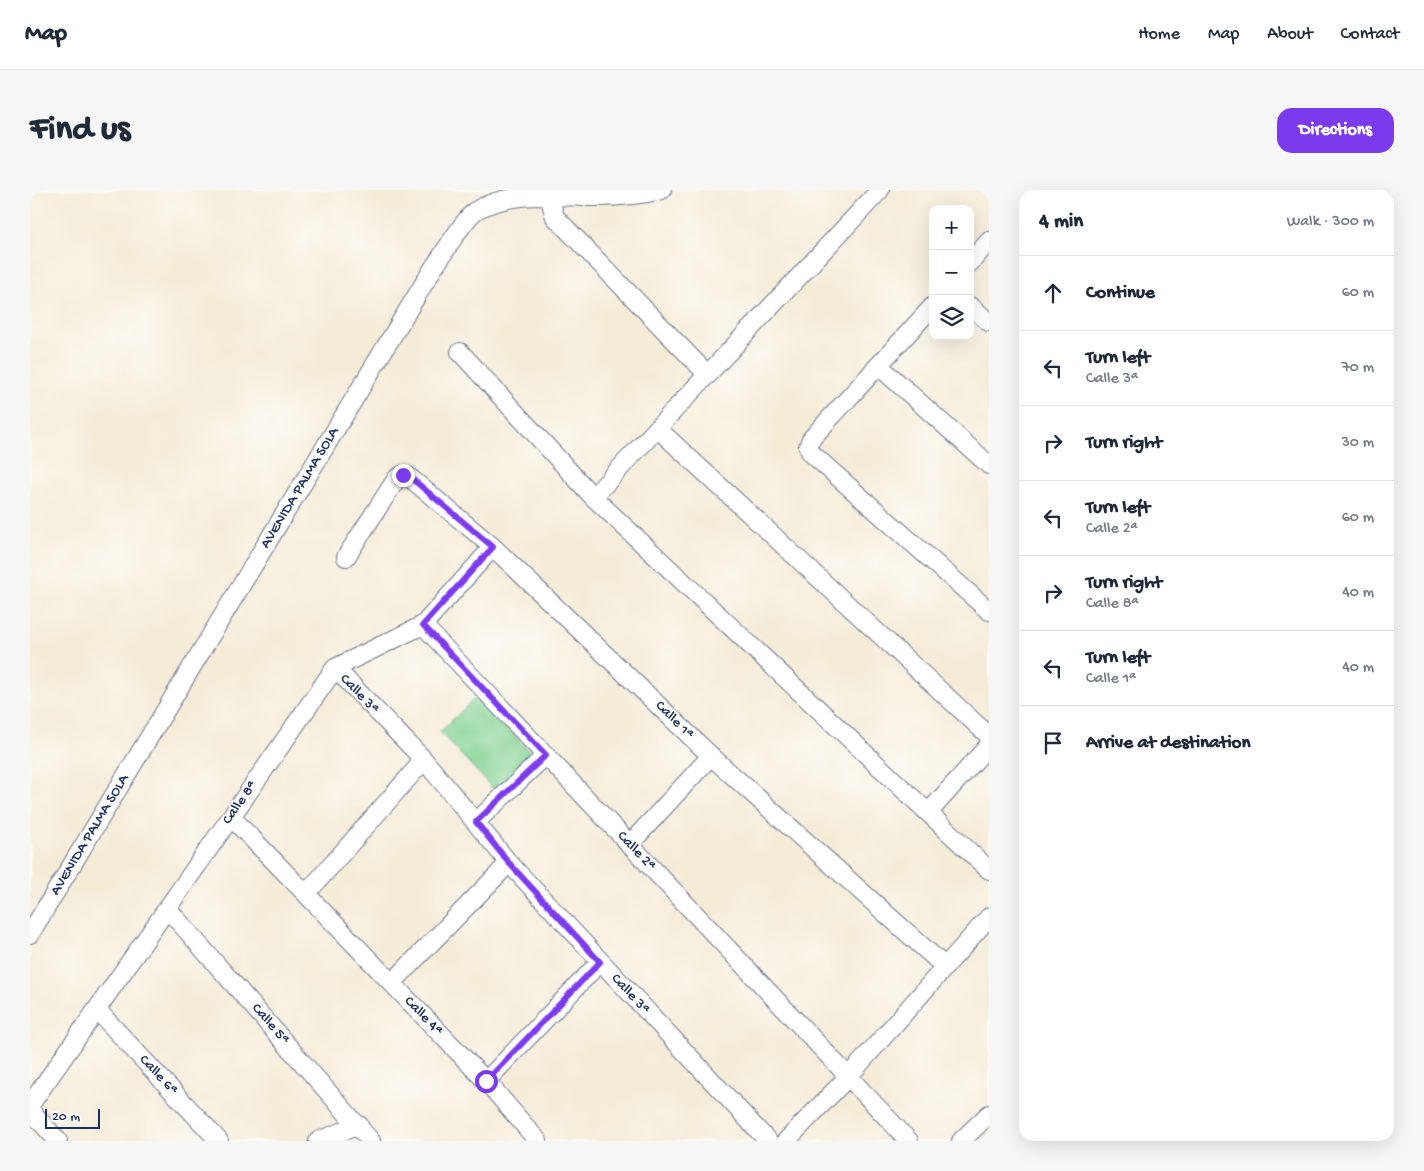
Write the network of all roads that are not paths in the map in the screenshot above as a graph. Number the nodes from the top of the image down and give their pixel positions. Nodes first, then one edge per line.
1 (662, 190) edge
2 (880, 190) edge
3 (548, 192) junction
4 (989, 241) edge
5 (974, 258) edge
6 (974, 309) edge
7 (929, 311) edge
8 (989, 322) edge
9 (460, 352) dead end
10 (880, 366) junction
11 (708, 374) junction
12 (658, 429) junction
13 (989, 465) edge
14 (593, 496) junction
15 (493, 547) junction
16 (346, 557) dead end
17 (989, 611) edge
18 (423, 625) junction
19 (335, 668) junction
20 (989, 736) edge
21 (989, 745) edge
22 (546, 755) junction
23 (711, 756) junction
24 (424, 760) junction
25 (929, 812) junction
26 (231, 817) junction
27 (476, 822) junction
28 (629, 845) junction
29 (509, 863) junction
30 (989, 870) edge
31 (306, 894) junction
32 (168, 908) junction
33 (989, 918) edge
34 (30, 934) edge
35 (600, 962) junction
36 (944, 966) junction
37 (392, 983) junction
38 (97, 1010) junction
39 (848, 1077) junction
40 (486, 1081) junction
41 (30, 1105) edge
42 (30, 1110) edge
43 (989, 1114) edge
44 (359, 1126) junction
45 (58, 1141) edge
46 (219, 1141) edge
47 (318, 1141) edge
48 (371, 1141) edge
49 (538, 1141) edge
50 (768, 1141) edge
51 (786, 1141) edge
52 (909, 1141) edge
53 (961, 1141) edge

1 - 3 street, AVENIDA PALMA SOLA
2 - 11 street
3 - 11 street
3 - 34 street, AVENIDA PALMA SOLA
4 - 5 street
6 - 8 street
7 - 10 street
9 - 14 street
10 - 13 street
10 - 17 street
11 - 12 street
12 - 14 street
12 - 20 street
14 - 25 street
15 - 16 street, Calle 1ª
15 - 18 street, Calle 8ª
15 - 23 street, Calle 1ª
18 - 19 street, Calle 8ª
18 - 22 street, Calle 2ª
19 - 24 street, Calle 3ª
19 - 26 street, Calle 8ª
21 - 25 street
22 - 27 street
22 - 28 street, Calle 2ª
23 - 28 street
23 - 36 street, Calle 1ª
24 - 27 street, Calle 3ª
24 - 31 street
25 - 30 street
26 - 31 street, Calle 4ª
26 - 32 street, Calle 8ª
27 - 29 street, Calle 3ª
28 - 39 street, Calle 2ª
29 - 35 street, Calle 3ª
29 - 37 street
31 - 37 street, Calle 4ª
32 - 38 street, Calle 8ª
32 - 44 street, Calle 5ª
33 - 36 street
35 - 40 street
35 - 50 street, Calle 3ª
36 - 39 street
37 - 40 street, Calle 4ª
38 - 41 street, Calle 8ª
38 - 46 street, Calle 6ª
39 - 51 street
39 - 52 street, Calle 2ª
40 - 49 street, Calle 4ª
42 - 45 street
43 - 53 street
44 - 47 street
44 - 48 street, Calle 5ª

